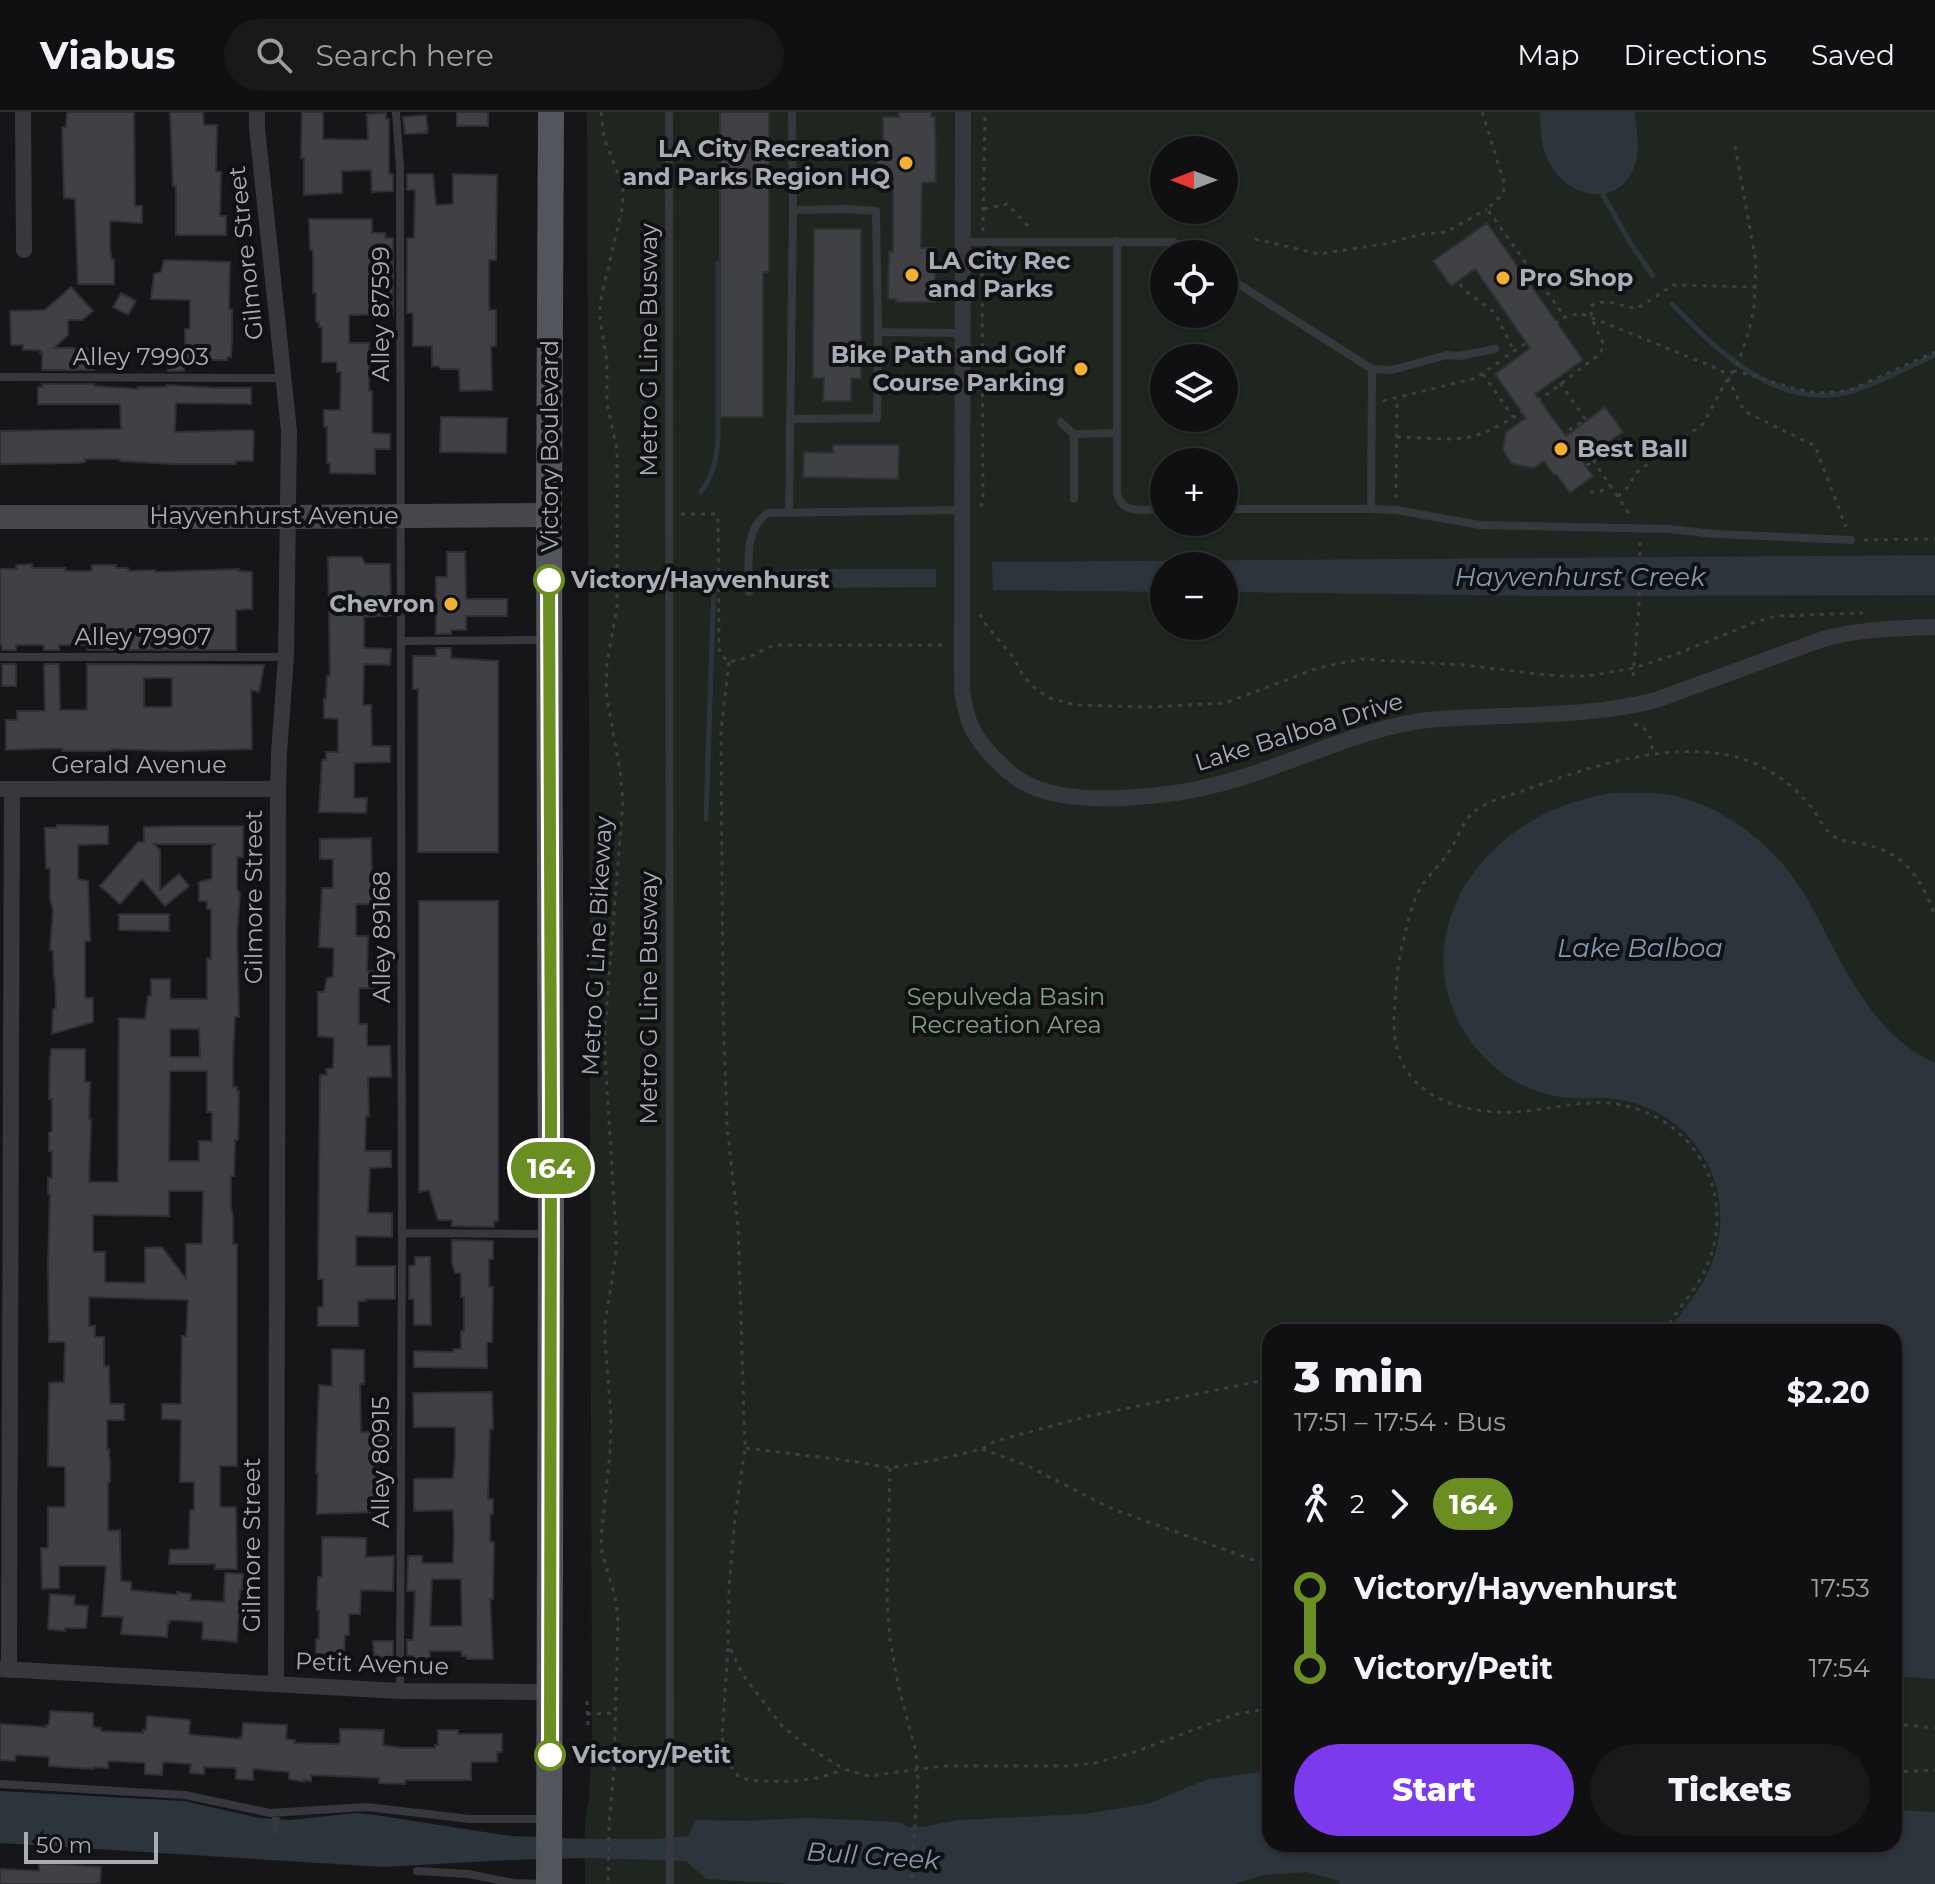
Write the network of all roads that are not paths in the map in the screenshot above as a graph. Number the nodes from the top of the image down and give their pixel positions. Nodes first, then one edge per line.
1 (23, 112) edge
2 (257, 112) edge
3 (396, 112) edge
4 (551, 112) edge
5 (669, 112) edge
6 (792, 112) edge
7 (963, 112) edge
8 (793, 210) junction
9 (1117, 241) junction
10 (963, 242) junction
11 (1150, 242) edge
12 (24, 250) dead end
13 (1238, 284) edge
14 (878, 332) junction
15 (962, 333) junction
16 (1495, 349) dead end
17 (1372, 369) junction
18 (0, 377) edge
19 (283, 378) junction
20 (791, 419) junction
21 (1061, 422) dead end
22 (1117, 433) junction
23 (1073, 434) junction
24 (1074, 499) dead end
25 (1150, 509) edge
26 (1238, 509) edge
27 (1371, 509) junction
28 (962, 510) junction
29 (789, 513) junction
30 (549, 515) junction
31 (401, 516) junction
32 (0, 517) edge
33 (286, 517) junction
34 (1851, 540) road end
35 (749, 592) dead end
36 (1935, 627) edge
37 (550, 640) junction
38 (401, 641) junction
39 (0, 657) edge
40 (286, 657) junction
41 (6, 789) edge
42 (278, 789) junction
43 (402, 1233) junction
44 (551, 1234) junction
45 (4, 1670) edge
46 (276, 1684) junction
47 (400, 1691) junction
48 (550, 1692) junction
49 (0, 1784) edge
50 (276, 1814) junction
51 (549, 1823) junction
52 (275, 1830) dead end
53 (417, 1871) dead end
54 (547, 1881) edge
55 (670, 1884) edge

1 - 12 street
2 - 19 street, Gilmore Street
3 - 31 lane, Alley 87599
4 - 30 main road, Victory Boulevard
5 - 55 lane, Metro G Line Busway
6 - 8 lane
7 - 10 street, Lake Balboa Drive
8 - 14 lane
8 - 20 lane
9 - 10 lane
9 - 11 lane
9 - 22 lane
10 - 15 street, Lake Balboa Drive
13 - 17 lane
14 - 15 lane
14 - 20 lane
15 - 28 street, Lake Balboa Drive
16 - 17 lane
17 - 27 lane
18 - 19 lane, Alley 79903
19 - 33 street, Gilmore Street
20 - 29 lane
21 - 23 lane
22 - 23 lane
22 - 25 lane
23 - 24 lane
26 - 27 lane
27 - 34 lane
28 - 29 lane
28 - 36 street, Lake Balboa Drive
29 - 35 lane
30 - 31 main road, Hayvenhurst Avenue
30 - 37 main road, Victory Boulevard
31 - 33 main road, Hayvenhurst Avenue
31 - 38 lane, Alley 87599
32 - 33 main road, Hayvenhurst Avenue
33 - 40 street, Gilmore Street
37 - 38 lane
37 - 44 main road, Victory Boulevard
38 - 43 lane, Alley 89168
39 - 40 lane, Alley 79907
40 - 42 street, Gilmore Street
41 - 42 street, Gerald Avenue
41 - 45 street
42 - 46 street, Gilmore Street
43 - 44 lane
43 - 47 lane, Alley 80915
44 - 48 main road, Victory Boulevard
45 - 46 street, Petit Avenue
46 - 47 street, Petit Avenue
47 - 48 street, Petit Avenue
48 - 51 main road, Victory Boulevard
49 - 50 lane
50 - 51 lane
50 - 52 lane
51 - 54 main road, Victory Boulevard
53 - 54 lane

